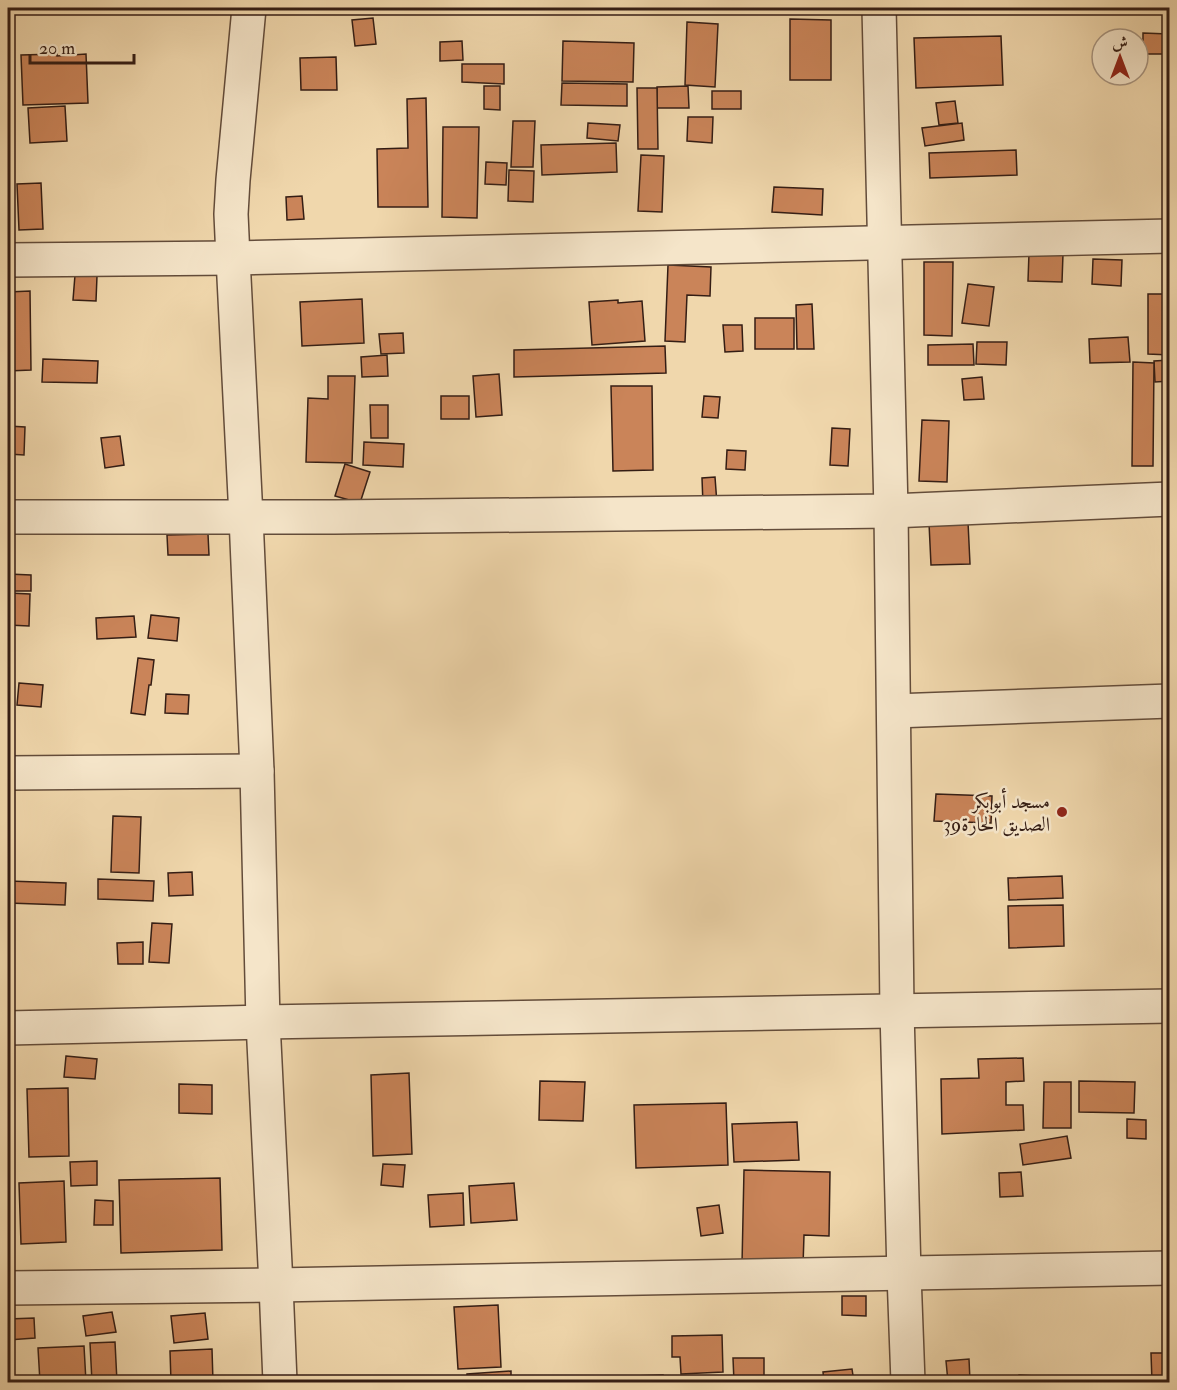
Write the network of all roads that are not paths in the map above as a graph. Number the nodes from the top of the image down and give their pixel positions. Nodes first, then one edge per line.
1 (249, 8) edge
2 (879, 8) edge
3 (1170, 236) edge
4 (884, 242) junction
5 (233, 258) junction
6 (8, 260) edge
7 (1170, 500) edge
8 (891, 511) junction
9 (8, 517) edge
10 (246, 517) junction
11 (1170, 701) edge
12 (894, 711) junction
13 (257, 771) junction
14 (8, 773) edge
15 (1170, 1006) edge
16 (897, 1011) junction
17 (262, 1022) junction
18 (8, 1028) edge
19 (1170, 1268) edge
20 (904, 1274) junction
21 (276, 1285) junction
22 (8, 1288) edge
23 (280, 1383) edge
24 (908, 1383) edge

1 - 5 street
2 - 4 street
3 - 4 street
4 - 5 street
4 - 8 street
5 - 6 street
5 - 10 street
7 - 8 street
8 - 10 street
8 - 12 street
9 - 10 street
10 - 13 street
11 - 12 street
12 - 16 street
13 - 14 street
13 - 17 street
15 - 16 street
16 - 17 street
16 - 20 street
17 - 18 street
17 - 21 street
19 - 20 street
20 - 21 street
20 - 24 street
21 - 22 street
21 - 23 street

